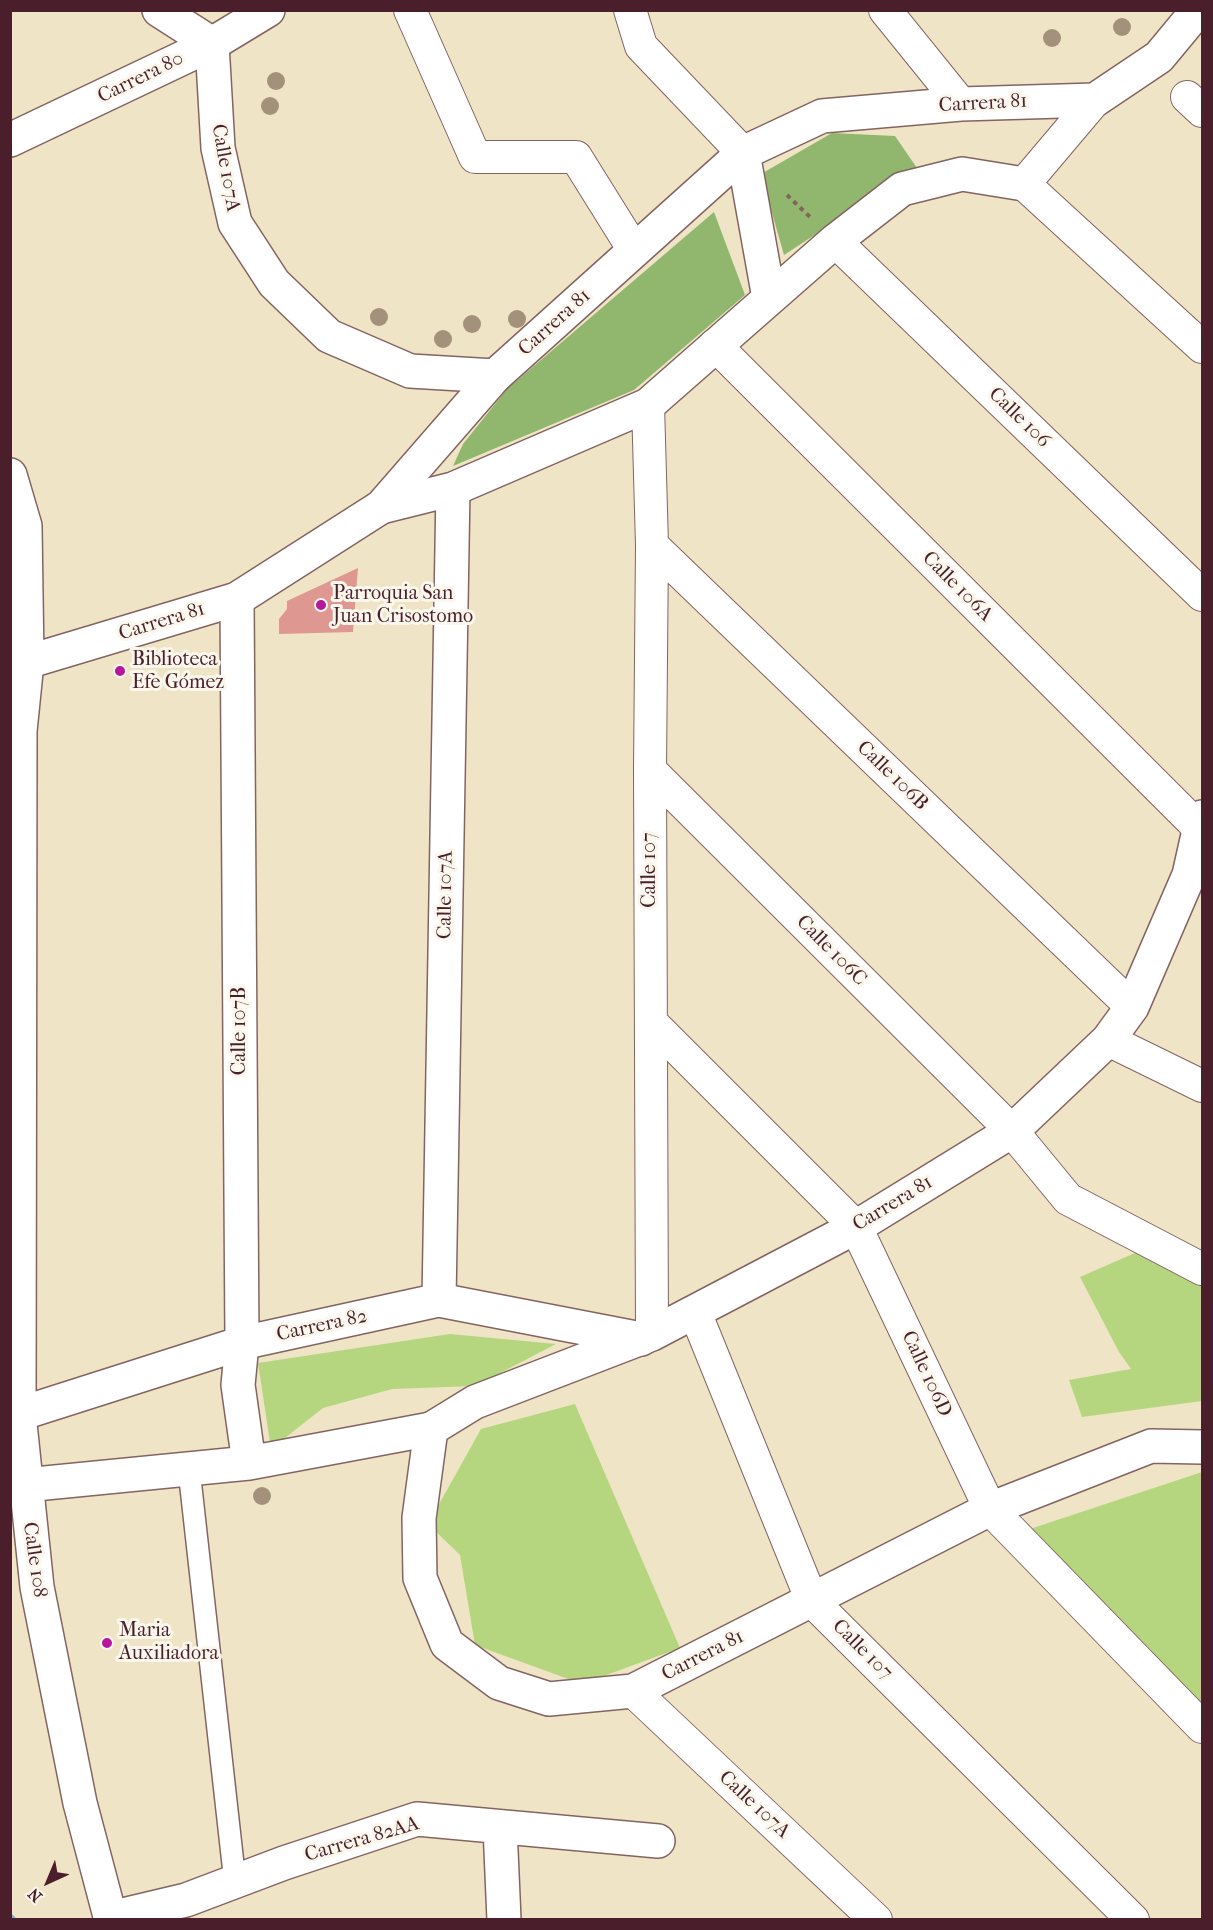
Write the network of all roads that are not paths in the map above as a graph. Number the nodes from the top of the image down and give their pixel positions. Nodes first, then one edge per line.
1 (159, 10) edge
2 (268, 10) edge
3 (410, 10) edge
4 (630, 10) edge
5 (885, 10) edge
6 (1198, 10) edge
7 (212, 44) junction
8 (1095, 100) junction
9 (961, 104) junction
10 (10, 140) edge
11 (743, 153) junction
12 (1024, 184) junction
13 (835, 241) junction
14 (634, 250) junction
15 (769, 298) junction
16 (715, 345) junction
17 (1203, 347) edge
18 (495, 376) junction
19 (648, 405) junction
20 (10, 475) edge
21 (453, 489) junction
22 (381, 507) junction
23 (652, 544) junction
24 (1203, 595) edge
25 (237, 599) junction
26 (19, 636) edge
27 (15, 732) edge
28 (650, 770) junction
29 (1202, 826) edge
30 (1196, 879) edge
31 (1132, 1006) junction
32 (651, 1022) junction
33 (1108, 1040) junction
34 (1203, 1086) edge
35 (1012, 1131) junction
36 (856, 1227) junction
37 (1203, 1269) edge
38 (439, 1300) junction
39 (695, 1312) junction
40 (646, 1337) junction
41 (242, 1343) junction
42 (15, 1416) edge
43 (431, 1429) junction
44 (1203, 1447) edge
45 (249, 1463) junction
46 (189, 1470) junction
47 (24, 1485) junction
48 (990, 1509) junction
49 (812, 1601) junction
50 (633, 1691) junction
51 (1203, 1727) edge
52 (500, 1827) junction
53 (658, 1841) dead end
54 (235, 1882) junction
55 (111, 1919) edge
56 (504, 1920) edge
57 (876, 1920) edge
58 (1133, 1920) edge

1 - 7 street
2 - 7 street, Carrera 80
3 - 14 street
4 - 11 street
5 - 9 street
6 - 8 street
7 - 10 street, Carrera 80
7 - 18 street, Calle 107A
8 - 9 street, Carrera 81
8 - 12 street
9 - 11 street, Carrera 81
11 - 14 street, Carrera 81
11 - 15 street
12 - 13 street, Carrera 81
12 - 17 street
13 - 15 street, Carrera 81
13 - 24 street, Calle 106
14 - 18 street, Carrera 81
15 - 16 street, Carrera 81
16 - 19 street, Carrera 81
16 - 29 street, Calle 106A
18 - 22 street, Carrera 81
19 - 21 street, Carrera 81
19 - 23 street, Calle 107
20 - 26 street, Calle 108
21 - 22 street, Carrera 81
21 - 38 street, Calle 107A
22 - 25 street, Carrera 81
23 - 28 street, Calle 107
23 - 31 street, Calle 106B
25 - 26 street, Carrera 81
25 - 41 street, Calle 107B
26 - 27 street, Calle 108
27 - 42 street, Calle 108
28 - 32 street, Calle 107
28 - 35 street, Calle 106C
29 - 30 street, Carrera 81
30 - 31 street, Carrera 81
31 - 33 street, Carrera 81
32 - 36 street, Calle 106D
32 - 40 street, Calle 107
33 - 34 street
33 - 35 street, Carrera 81
35 - 36 street, Carrera 81
35 - 37 street
36 - 39 street, Carrera 81
36 - 48 street, Calle 106D
38 - 40 street, Carrera 82
38 - 41 street, Carrera 82
39 - 40 street, Carrera 81
39 - 49 street, Calle 107
40 - 43 street, Carrera 81
41 - 42 street, Carrera 82
41 - 45 street, Calle 107B
42 - 47 street, Calle 108
43 - 45 street
43 - 50 street
44 - 48 street, Carrera 81
45 - 46 street
46 - 47 street
46 - 54 lane
47 - 55 street, Calle 108
48 - 49 street, Carrera 81
48 - 51 street, Calle 106D
49 - 50 street, Carrera 81
49 - 58 street, Calle 107
50 - 57 street, Calle 107A
52 - 53 street, Carrera 82AA
52 - 54 street, Carrera 82AA
52 - 56 street
54 - 55 street, Carrera 82AA

